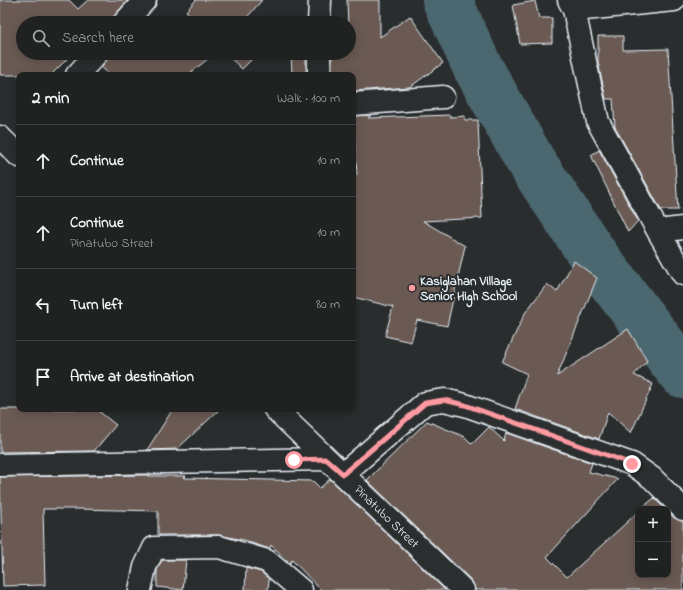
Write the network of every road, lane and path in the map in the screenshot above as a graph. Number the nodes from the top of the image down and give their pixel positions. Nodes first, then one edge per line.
1 (145, 0) edge
2 (320, 0) edge
3 (674, 0) edge
4 (572, 5) edge
5 (130, 16) edge
6 (319, 16) edge
7 (91, 60) edge
8 (319, 60) edge
9 (80, 72) edge
10 (319, 72) edge
11 (443, 97) dead end
12 (356, 104) edge
13 (683, 228) edge
14 (658, 231) junction
15 (683, 274) edge
16 (278, 412) edge
17 (326, 459) junction
18 (0, 465) edge
19 (343, 474) junction
20 (683, 509) edge
21 (140, 590) edge
22 (301, 590) edge
23 (464, 590) edge

1 - 5 street
2 - 6 street
3 - 4 street
4 - 14 street
7 - 9 street
8 - 10 street
11 - 12 street
13 - 14 street
14 - 15 street
16 - 17 street, Pinatubo Street
17 - 18 street
17 - 19 street, Pinatubo Street
19 - 20 street
19 - 23 street, Pinatubo Street
21 - 22 street

